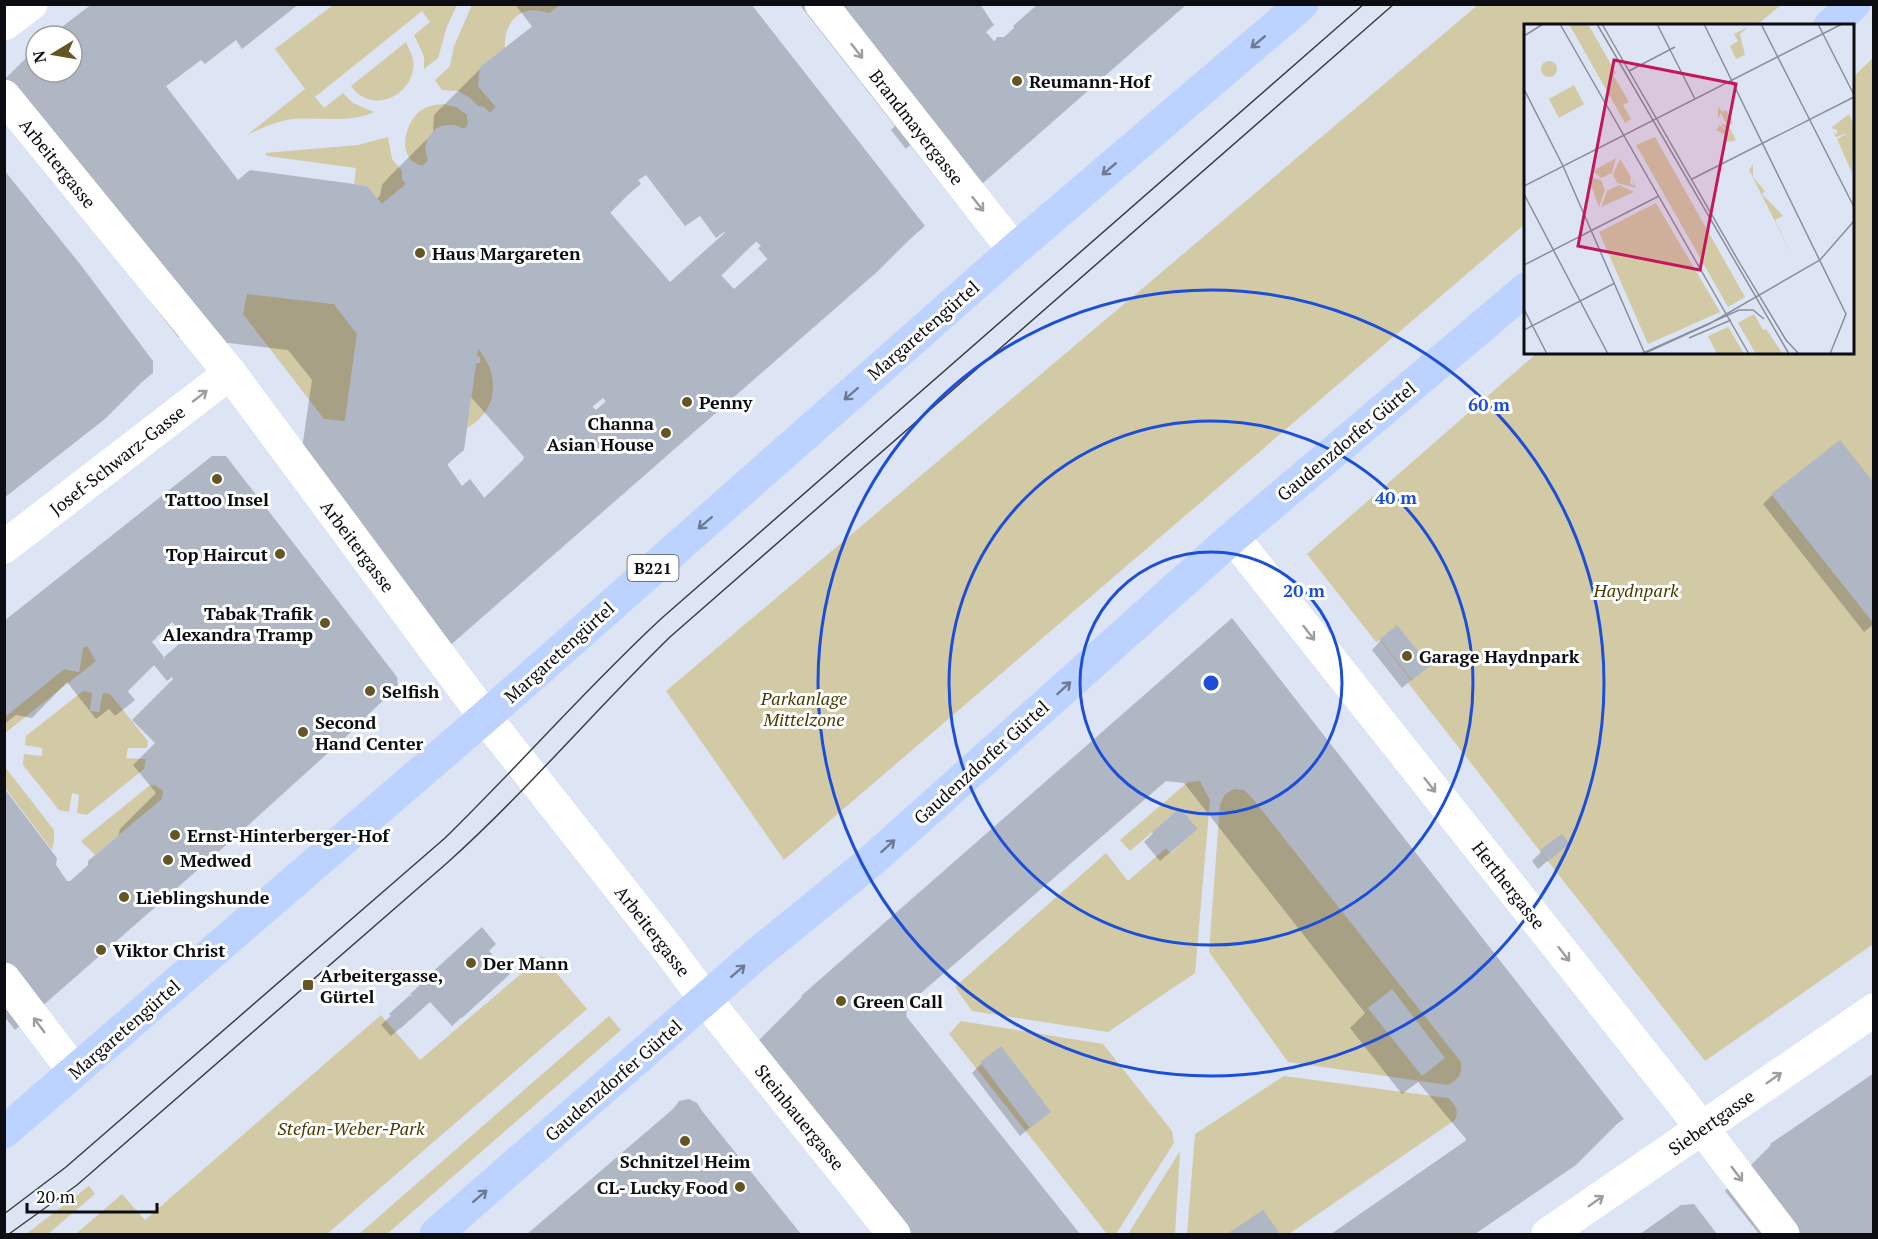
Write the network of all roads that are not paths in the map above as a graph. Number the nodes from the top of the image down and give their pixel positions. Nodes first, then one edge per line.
1 (31, 4) edge
2 (821, 4) edge
3 (1302, 4) edge
4 (1854, 4) edge
5 (4, 24) edge
6 (1832, 24) edge
7 (4, 96) edge
8 (1014, 250) junction
9 (1524, 291) edge
10 (230, 373) junction
11 (1233, 537) junction
12 (4, 548) edge
13 (485, 717) junction
14 (4, 979) edge
15 (705, 999) junction
16 (1874, 1010) edge
17 (74, 1071) junction
18 (1702, 1128) junction
19 (4, 1132) edge
20 (436, 1234) edge
21 (894, 1234) edge
22 (1548, 1234) edge
23 (1783, 1234) edge

1 - 5 street
2 -> 8 street, Brandmayergasse
3 -> 8 main road, Margaretengürtel / B221
4 - 6 main road
7 - 10 street, Arbeitergasse
8 -> 13 main road, Margaretengürtel / B221
9 - 11 main road, Gaudenzdorfer Gürtel
12 -> 10 street, Josef-Schwarz-Gasse
10 - 13 street, Arbeitergasse
15 -> 11 main road, Gaudenzdorfer Gürtel
11 -> 18 street, Herthergasse
13 - 15 street, Arbeitergasse
13 - 17 main road, Margaretengürtel / B221
17 -> 14 street
20 -> 15 main road, Gaudenzdorfer Gürtel
15 - 21 street, Steinbauergasse
18 -> 16 street, Siebertgasse
17 - 19 main road, Margaretengürtel / B221
22 -> 18 street, Siebertgasse
18 -> 23 street, Herthergasse

